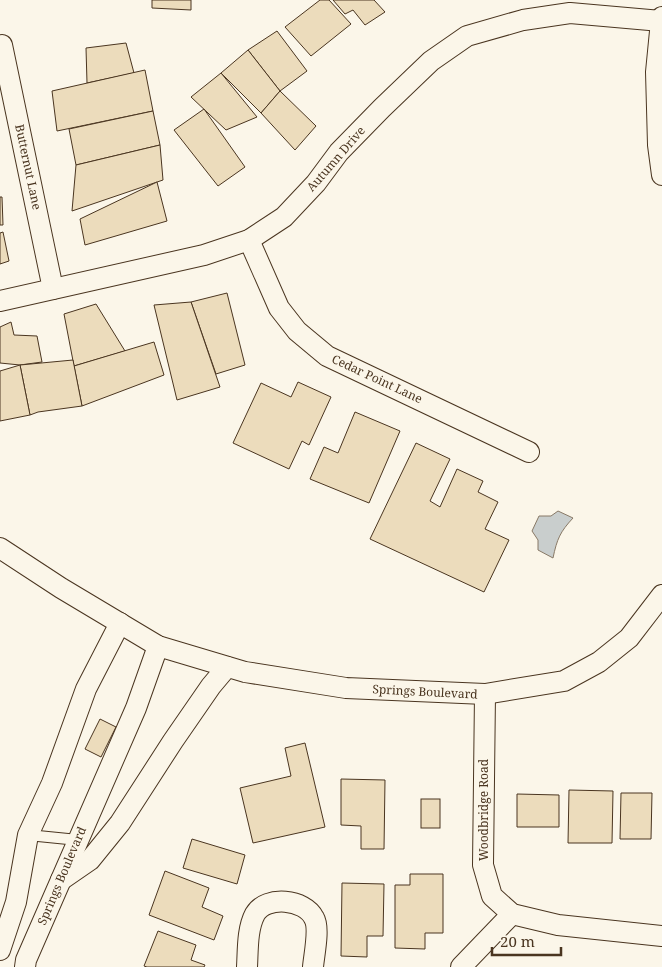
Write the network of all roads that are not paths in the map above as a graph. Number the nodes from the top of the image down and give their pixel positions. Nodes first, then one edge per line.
1 (661, 19) edge
2 (2, 45) dead end
3 (662, 175) edge
4 (249, 240) junction
5 (53, 288) junction
6 (0, 301) edge
7 (529, 452) dead end
8 (0, 548) edge
9 (662, 595) edge
10 (120, 624) junction
11 (158, 646) junction
12 (227, 667) junction
13 (484, 694) junction
14 (28, 835) junction
15 (78, 840) junction
16 (61, 880) junction
17 (512, 914) junction
18 (662, 936) edge
19 (0, 950) edge
20 (25, 967) edge
21 (247, 967) edge
22 (313, 967) edge
23 (462, 967) edge

1 - 3 street
1 - 4 street, Autumn Drive
2 - 5 street, Butternut Lane
4 - 5 street, Autumn Drive
4 - 7 street, Cedar Point Lane
5 - 6 street, Autumn Drive
8 - 10 street, Springs Boulevard
9 - 13 street, Springs Boulevard
10 - 11 street, Springs Boulevard
10 - 14 street
11 - 12 street, Springs Boulevard
11 - 15 street, Springs Boulevard
12 - 13 street, Springs Boulevard
12 - 16 street
13 - 17 street, Woodbridge Road
14 - 15 lane
14 - 19 street
15 - 16 street, Springs Boulevard
16 - 20 street, Springs Boulevard
17 - 18 street, Woodbridge Road
17 - 23 street
21 - 22 street

